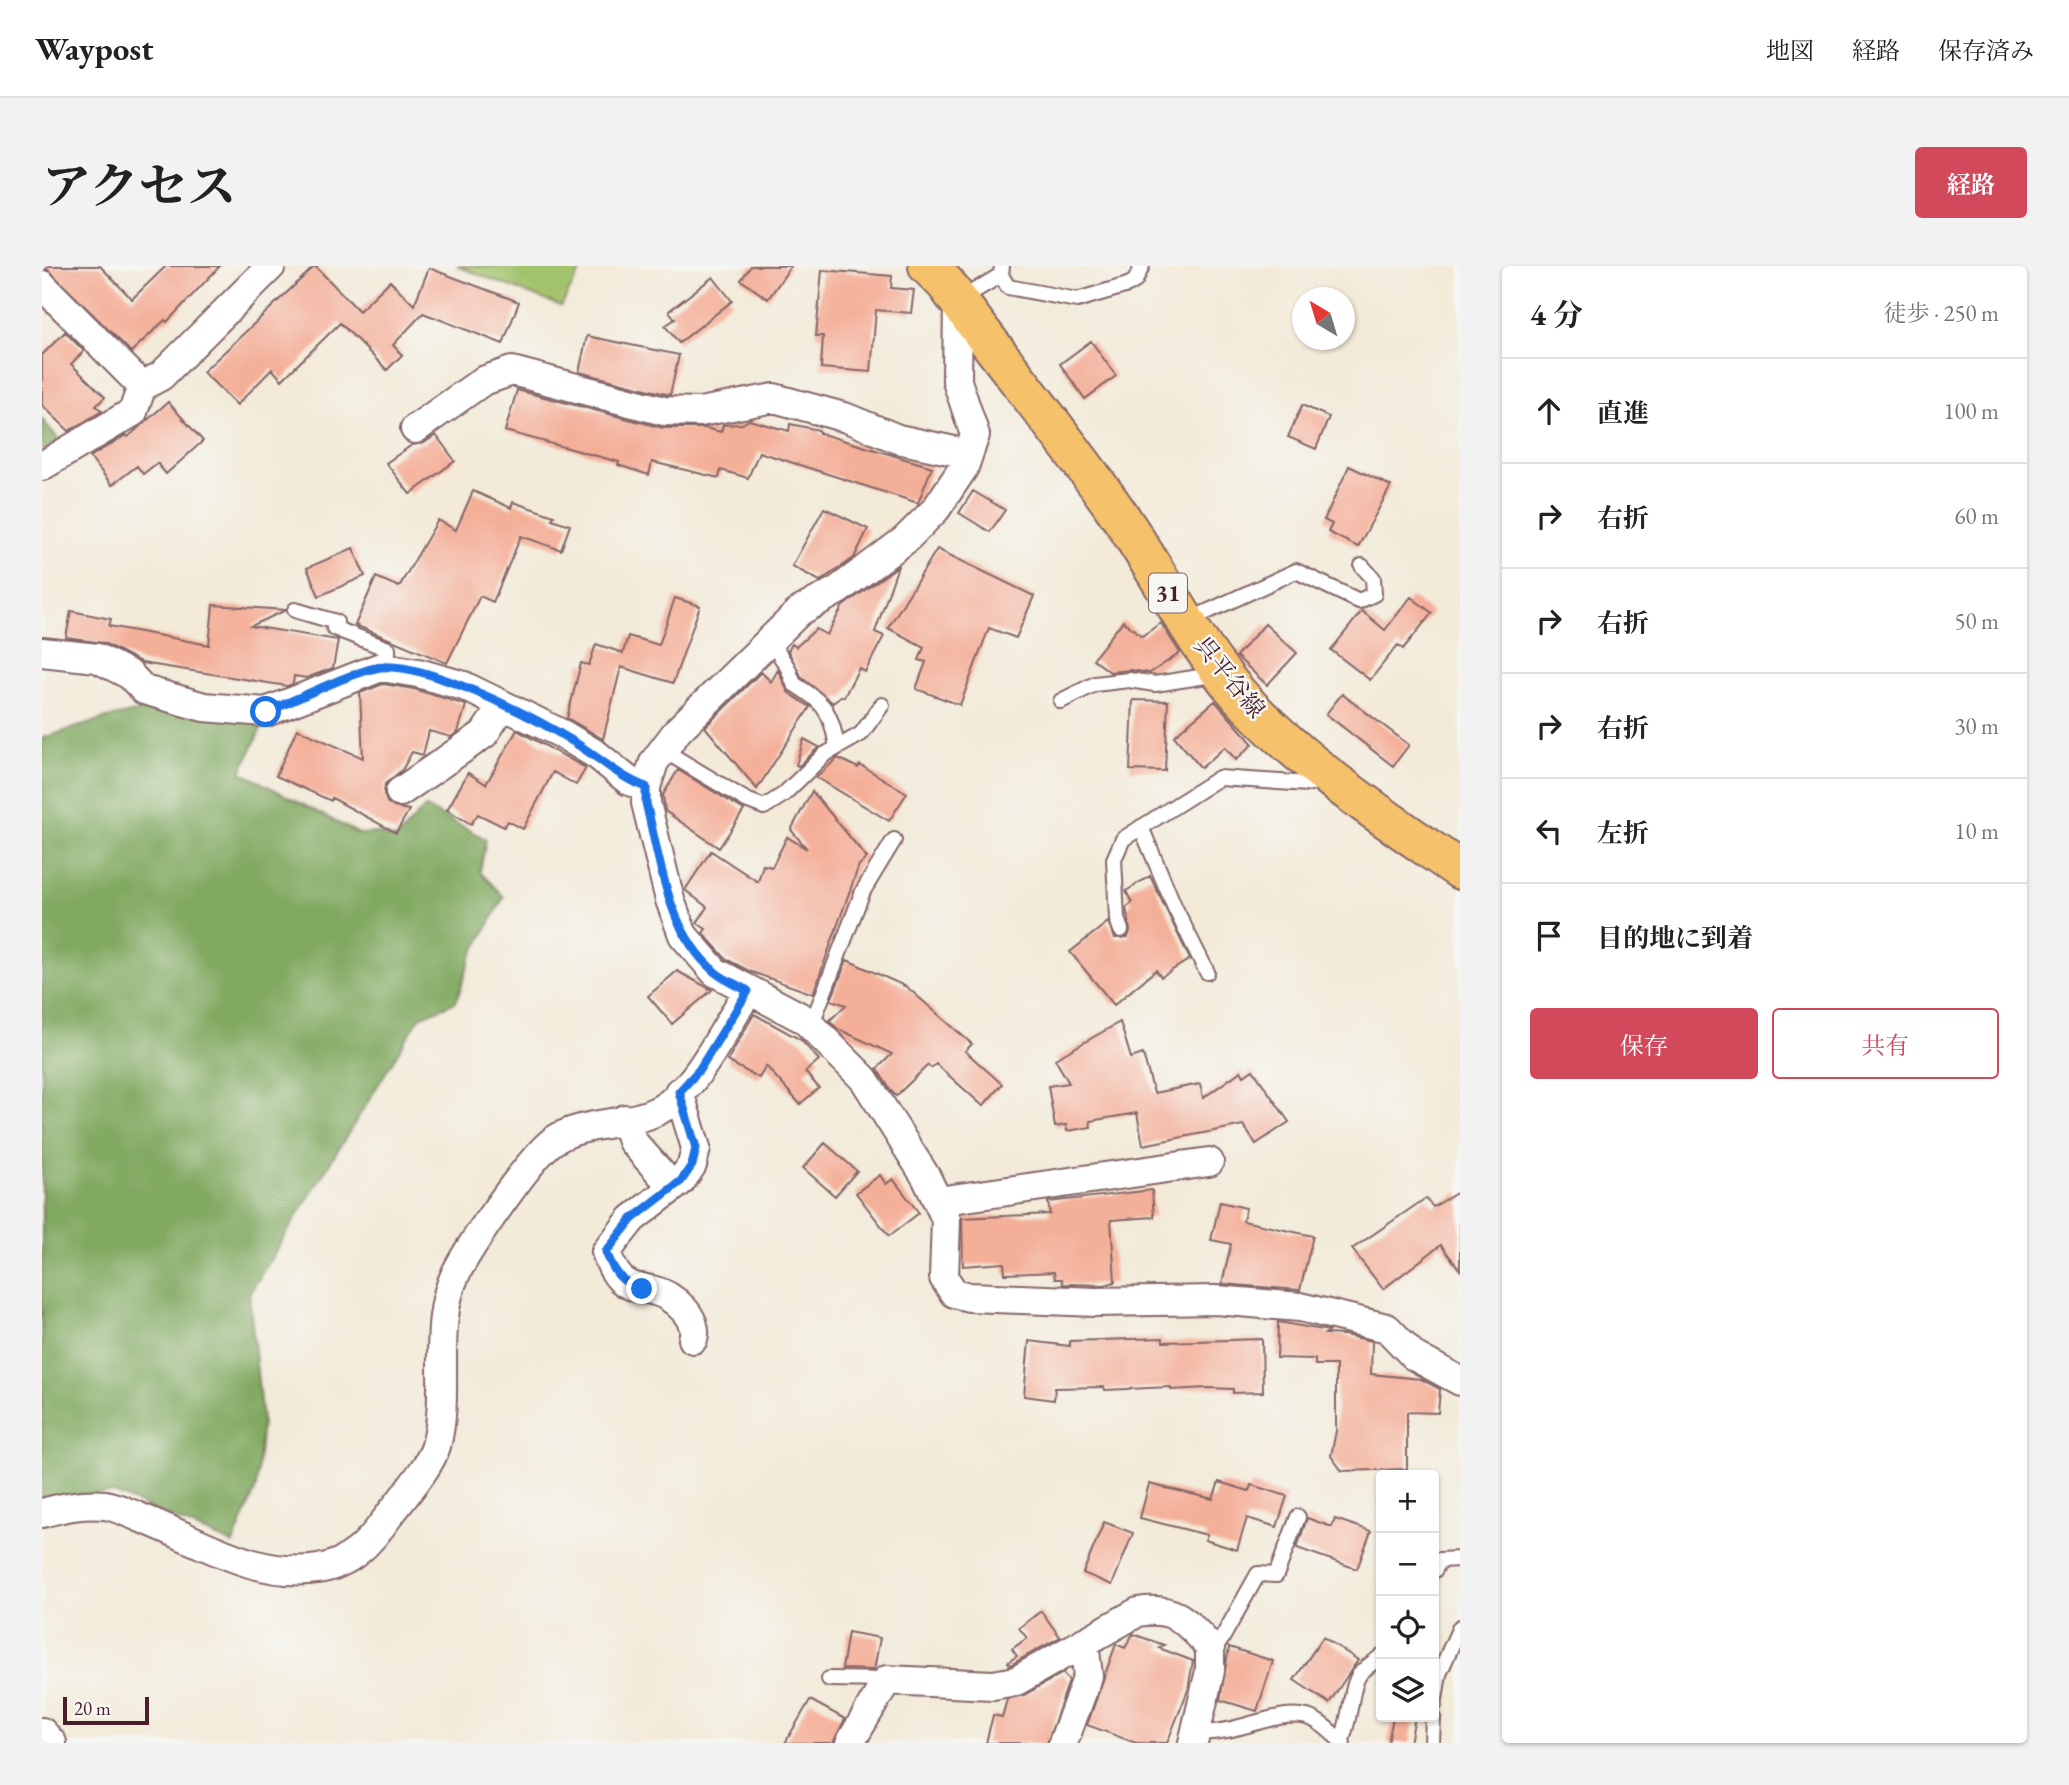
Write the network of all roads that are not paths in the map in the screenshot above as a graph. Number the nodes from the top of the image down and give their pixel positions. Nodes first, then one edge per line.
1 (271, 266) edge
2 (928, 266) edge
3 (1142, 266) edge
4 (1001, 270) edge
5 (42, 285) edge
6 (958, 300) junction
7 (142, 386) junction
8 (415, 429) dead end
9 (968, 454) junction
10 (42, 466) edge
11 (1362, 566) dead end
12 (295, 610) dead end
13 (1186, 621) junction
14 (770, 640) junction
15 (42, 652) edge
16 (388, 668) junction
17 (1224, 673) junction
18 (1061, 701) dead end
19 (503, 705) junction
20 (882, 705) dead end
21 (837, 747) junction
22 (663, 750) junction
23 (1330, 776) junction
24 (646, 787) junction
25 (400, 792) dead end
26 (1141, 827) junction
27 (894, 839) dead end
28 (1460, 870) edge
29 (1121, 930) dead end
30 (1207, 972) dead end
31 (748, 991) junction
32 (811, 1026) junction
33 (679, 1092) junction
34 (625, 1119) junction
35 (1209, 1162) dead end
36 (673, 1187) junction
37 (938, 1201) junction
38 (694, 1339) dead end
39 (1460, 1381) edge
40 (42, 1513) edge
41 (1298, 1517) dead end
42 (1460, 1559) edge
43 (1439, 1562) edge
44 (1460, 1628) edge
45 (1084, 1642) junction
46 (1210, 1647) junction
47 (1378, 1659) edge
48 (1439, 1674) edge
49 (829, 1679) dead end
50 (887, 1680) junction
51 (1433, 1722) edge
52 (42, 1732) edge
53 (1195, 1737) edge
54 (1342, 1742) edge
55 (52, 1743) edge
56 (850, 1743) edge
57 (1063, 1743) edge
58 (1432, 1743) edge

1 - 7 street
2 - 6 main road, 呉平谷線 / 31
3 - 4 lane
4 - 6 lane
5 - 7 street
6 - 9 street
6 - 13 main road, 呉平谷線 / 31
7 - 10 street
8 - 9 street
9 - 14 street
11 - 13 lane
12 - 16 lane
13 - 17 main road, 呉平谷線 / 31
14 - 21 lane
14 - 22 street
15 - 16 street
16 - 19 street
17 - 18 lane
17 - 23 main road, 呉平谷線 / 31
19 - 24 street
19 - 25 street
20 - 21 lane
21 - 22 lane
22 - 24 street
23 - 26 lane
23 - 28 main road, 呉平谷線 / 31
24 - 31 street
26 - 29 lane
26 - 30 lane
27 - 32 lane
31 - 32 street
31 - 33 street
32 - 37 street
33 - 34 street
33 - 36 street
34 - 36 street
34 - 40 street
35 - 37 street
36 - 38 street
37 - 39 street
41 - 46 lane
42 - 43 lane
44 - 48 lane
45 - 46 street
45 - 50 street
45 - 57 street
46 - 53 street
47 - 54 lane
49 - 50 lane
50 - 56 street
51 - 58 lane
52 - 55 street
53 - 54 lane

